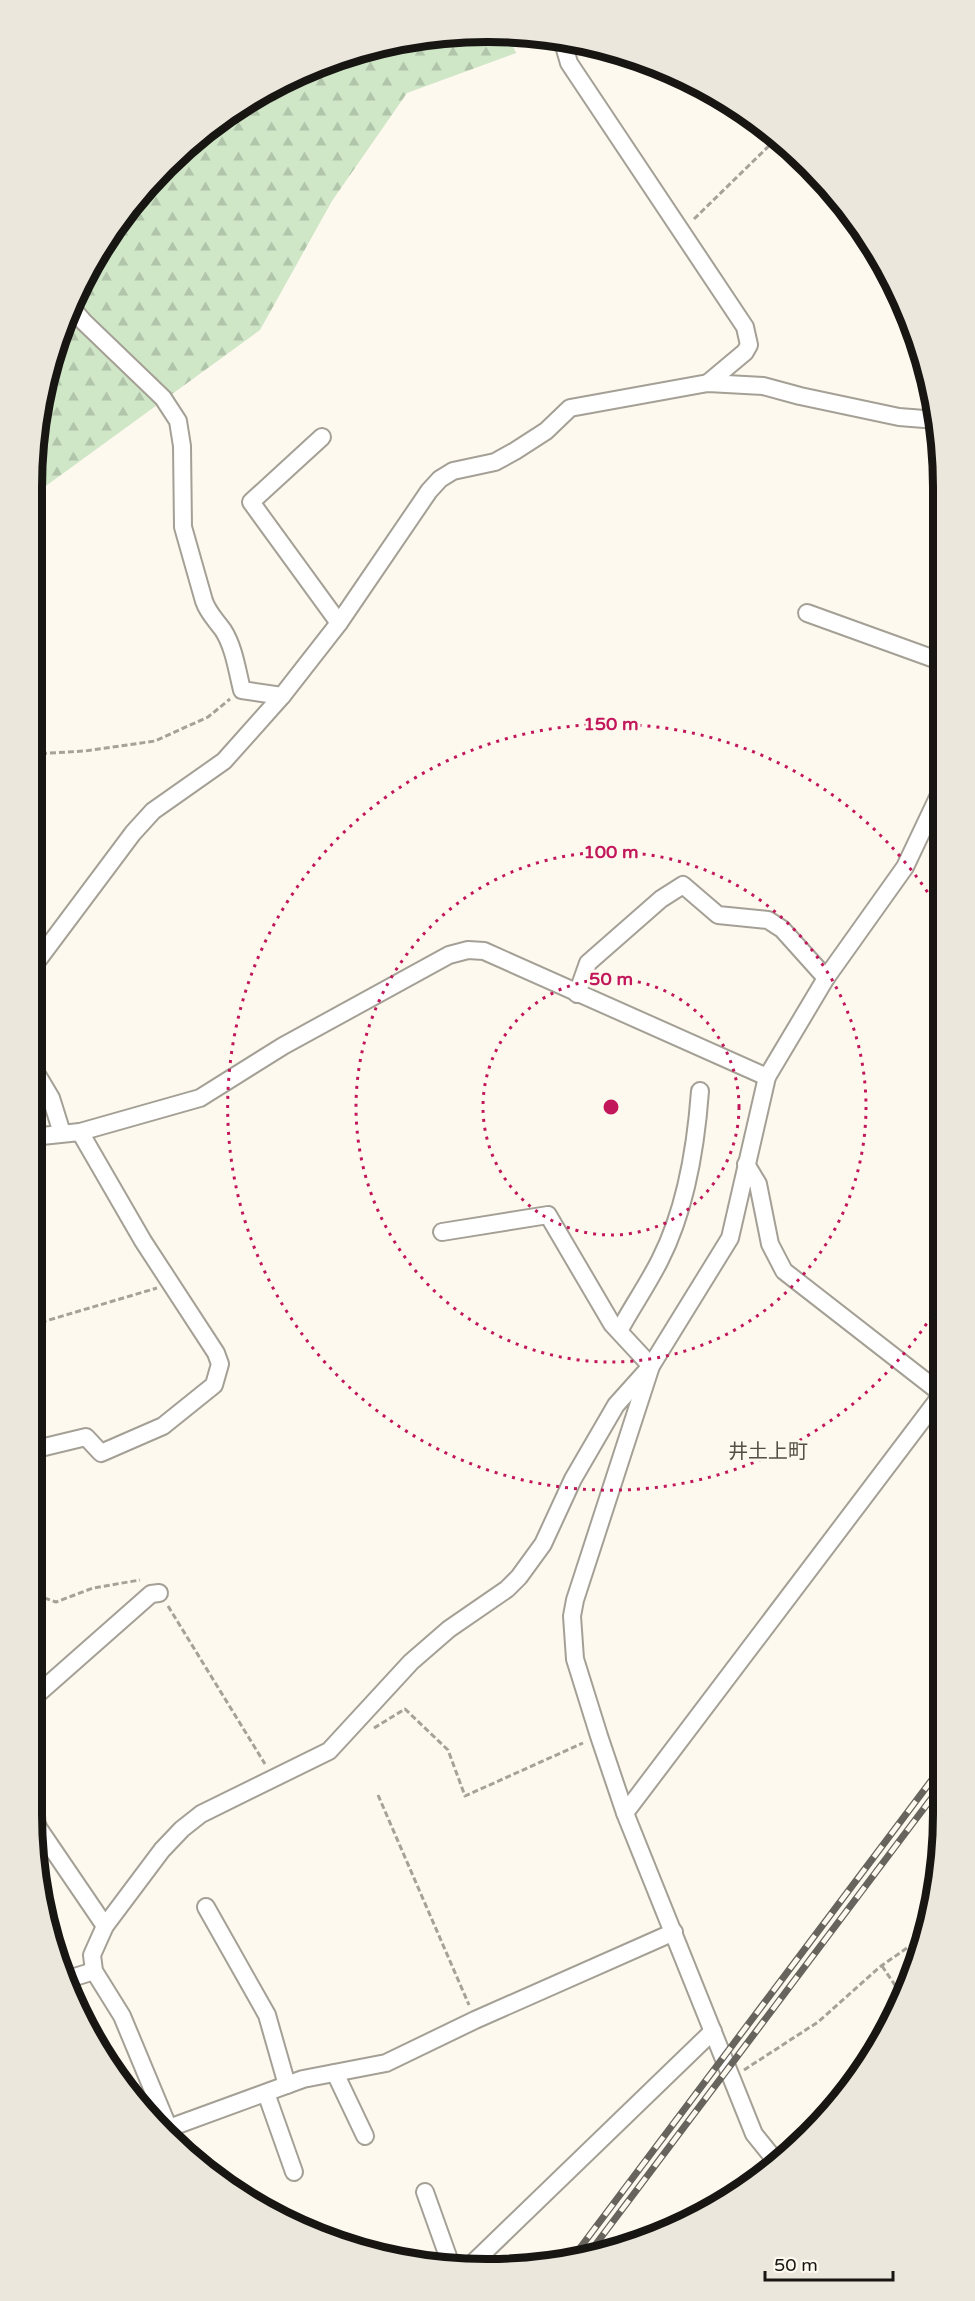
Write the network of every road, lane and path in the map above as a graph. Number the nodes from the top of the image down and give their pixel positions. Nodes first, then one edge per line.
1 (565, 49) edge
2 (771, 144) edge
3 (681, 231) junction
4 (77, 314) edge
5 (708, 383) junction
6 (927, 419) edge
7 (322, 436) dead end
8 (807, 613) dead end
9 (339, 623) junction
10 (933, 658) edge
11 (242, 690) junction
12 (282, 696) junction
13 (42, 753) edge
14 (933, 808) edge
15 (42, 955) edge
16 (826, 978) junction
17 (578, 994) junction
18 (767, 1077) junction
19 (42, 1083) edge
20 (700, 1091) dead end
21 (80, 1132) junction
22 (62, 1133) junction
23 (42, 1136) edge
24 (746, 1164) junction
25 (442, 1232) dead end
26 (171, 1284) junction
27 (42, 1322) edge
28 (619, 1331) junction
29 (651, 1366) junction
30 (933, 1387) edge
31 (933, 1406) edge
32 (42, 1448) edge
33 (159, 1593) junction
34 (42, 1598) edge
35 (42, 1690) edge
36 (369, 1731) dead end
37 (599, 1736) junction
38 (274, 1778) junction
39 (378, 1795) dead end
40 (625, 1813) junction
41 (43, 1834) edge
42 (206, 1907) dead end
43 (105, 1926) junction
44 (674, 1932) junction
45 (913, 1944) edge
46 (881, 1966) junction
47 (94, 1971) junction
48 (74, 1977) edge
49 (897, 1989) edge
50 (475, 2020) junction
51 (713, 2031) junction
52 (335, 2073) junction
53 (733, 2078) junction
54 (287, 2085) junction
55 (266, 2093) junction
56 (166, 2122) edge
57 (174, 2130) edge
58 (365, 2136) dead end
59 (772, 2156) edge
60 (294, 2172) dead end
61 (425, 2192) dead end
62 (448, 2257) edge
63 (478, 2259) edge

1 - 3 street
2 - 3 path
3 - 5 street
4 - 11 street
5 - 6 street
5 - 9 street
7 - 9 street
8 - 10 street
9 - 12 street
11 - 12 street
11 - 13 path
12 - 15 street
14 - 16 street
16 - 17 street
16 - 18 street
17 - 18 street
17 - 21 street
18 - 24 street
19 - 22 street
20 - 28 street
21 - 22 street
21 - 26 street
22 - 23 street
24 - 29 street
24 - 30 street
25 - 28 street
26 - 27 path
26 - 32 street
28 - 29 street
29 - 37 street
29 - 38 street
31 - 40 street
33 - 34 path
33 - 35 street
33 - 38 path
36 - 37 path
37 - 40 street
38 - 43 street
39 - 50 path
40 - 44 street
41 - 43 street
42 - 54 street
43 - 47 street
44 - 50 street
44 - 51 street
45 - 46 path
46 - 49 path
46 - 53 path
47 - 48 street
47 - 56 street
50 - 52 street
51 - 53 street
51 - 63 street
52 - 54 street
52 - 58 street
53 - 59 street
54 - 55 street
55 - 57 street
55 - 60 street
61 - 62 street

